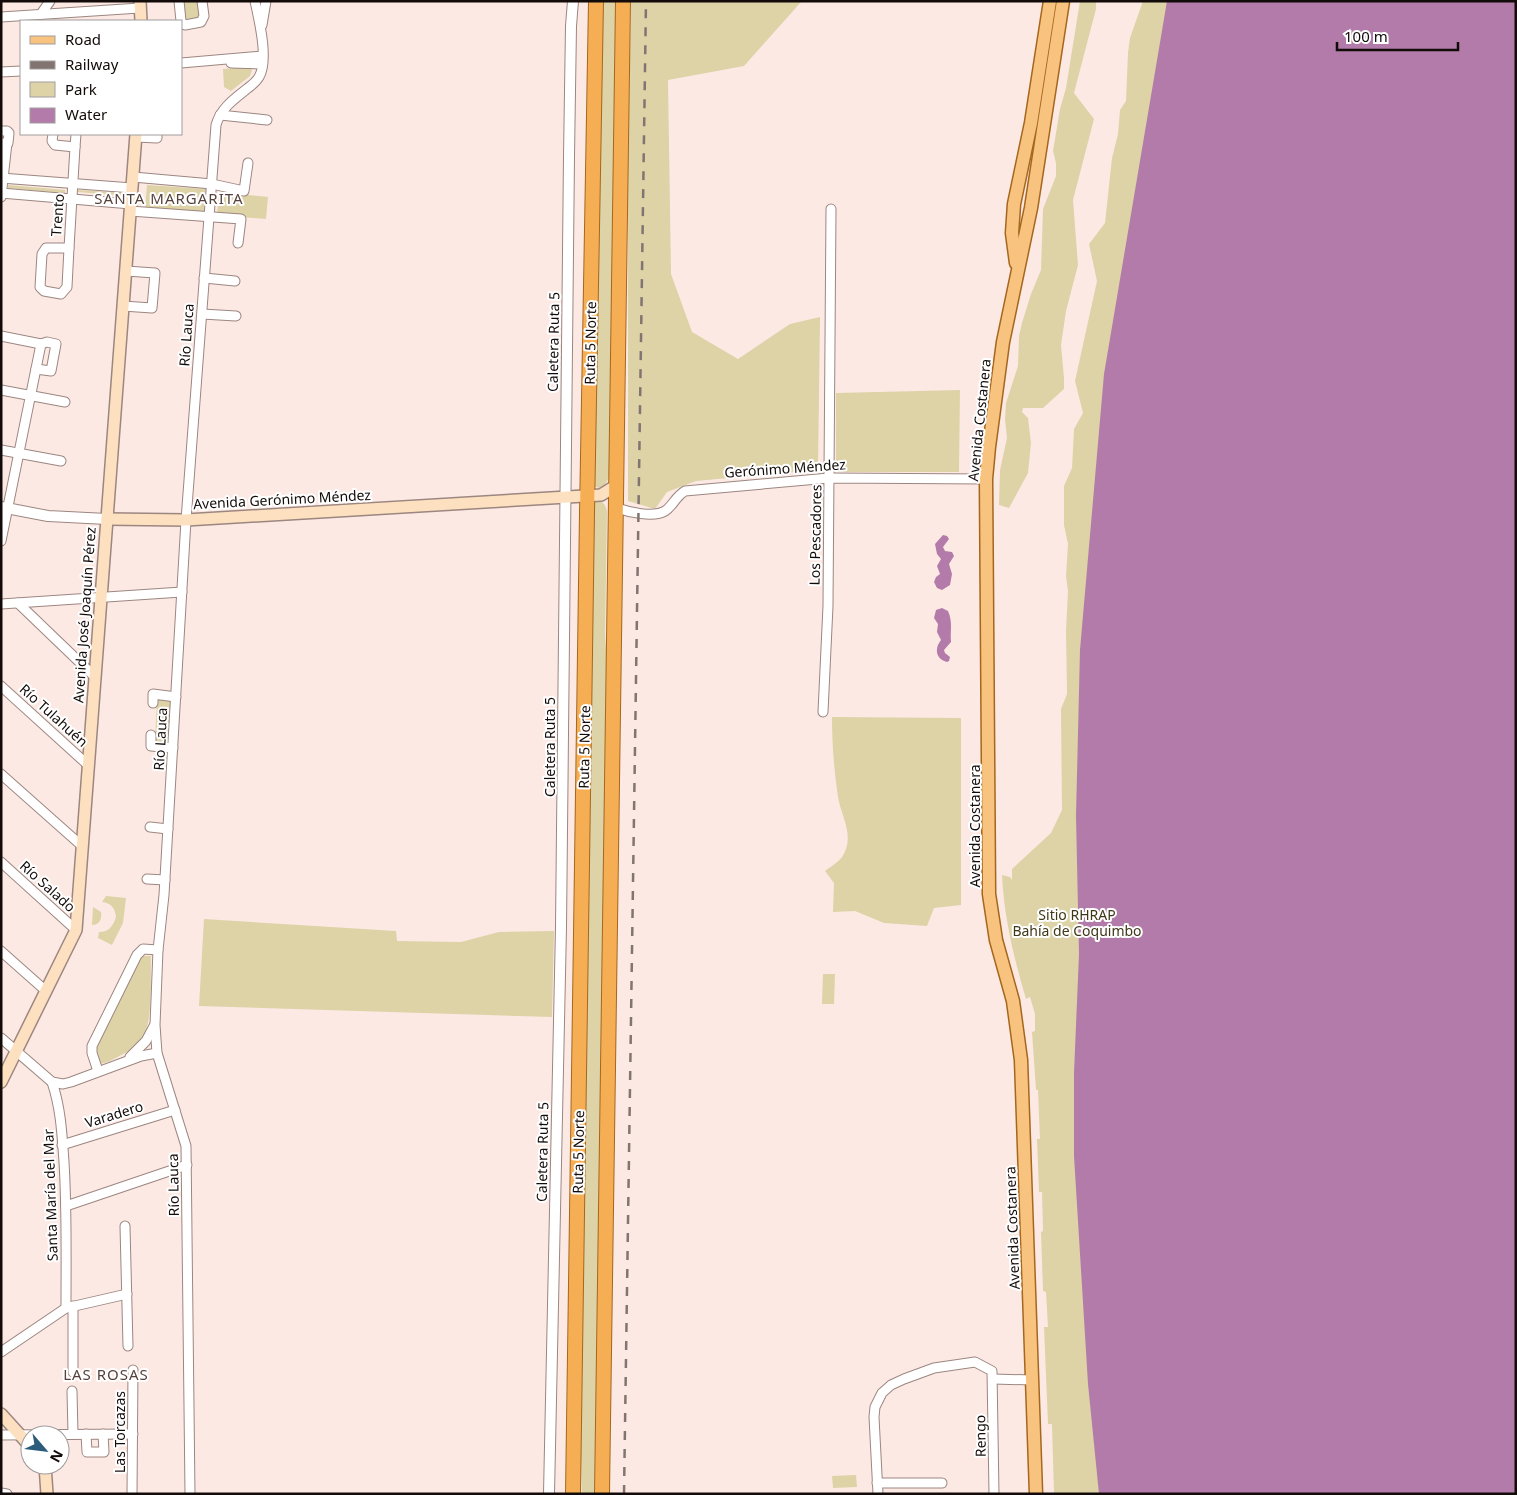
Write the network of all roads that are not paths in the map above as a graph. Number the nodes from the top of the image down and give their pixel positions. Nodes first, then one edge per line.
1 (50, 1) edge
2 (179, 1) edge
3 (202, 1) edge
4 (255, 1) edge
5 (266, 1) edge
6 (574, 1) edge
7 (596, 1) edge
8 (623, 1) edge
9 (1050, 1) edge
10 (1063, 1) edge
11 (140, 4) edge
12 (41, 14) junction
13 (1, 17) edge
14 (141, 20) edge
15 (181, 20) edge
16 (182, 22) edge
17 (261, 32) junction
18 (262, 60) junction
19 (182, 63) edge
20 (20, 71) edge
21 (1, 72) edge
22 (220, 115) junction
23 (267, 120) dead end
24 (1, 131) edge
25 (53, 135) edge
26 (76, 135) edge
27 (136, 135) edge
28 (157, 135) edge
29 (4, 143) edge
30 (75, 147) junction
31 (248, 163) dead end
32 (2, 178) edge
33 (73, 183) junction
34 (133, 183) junction
35 (212, 184) junction
36 (1, 193) edge
37 (1, 197) edge
38 (72, 199) junction
39 (1014, 204) junction
40 (131, 208) junction
41 (1031, 208) junction
42 (831, 209) dead end
43 (209, 217) junction
44 (238, 243) dead end
45 (69, 248) junction
46 (126, 271) junction
47 (1018, 271) junction
48 (204, 278) junction
49 (235, 280) dead end
50 (123, 306) junction
51 (202, 314) junction
52 (236, 316) dead end
53 (1, 336) edge
54 (41, 344) junction
55 (36, 369) junction
56 (1, 390) edge
57 (31, 396) junction
58 (65, 402) dead end
59 (1, 450) edge
60 (20, 454) junction
61 (61, 461) dead end
62 (829, 478) junction
63 (986, 479) junction
64 (617, 486) junction
65 (594, 496) junction
66 (564, 497) junction
67 (5, 508) edge
68 (617, 508) junction
69 (107, 519) junction
70 (186, 520) junction
71 (1, 541) edge
72 (182, 592) junction
73 (101, 597) junction
74 (18, 603) junction
75 (1, 604) edge
76 (95, 677) junction
77 (1, 686) edge
78 (176, 696) junction
79 (153, 703) dead end
80 (823, 712) dead end
81 (151, 736) dead end
82 (173, 748) junction
83 (88, 765) junction
84 (1, 774) edge
85 (150, 827) dead end
86 (168, 829) junction
87 (82, 846) junction
88 (1, 862) edge
89 (147, 879) dead end
90 (165, 880) junction
91 (76, 930) junction
92 (158, 950) junction
93 (1, 951) edge
94 (46, 991) junction
95 (155, 1024) junction
96 (1, 1038) edge
97 (16, 1051) junction
98 (157, 1053) junction
99 (122, 1063) junction
100 (98, 1072) junction
101 (1, 1082) edge
102 (52, 1082) junction
103 (68, 1084) junction
104 (58, 1102) junction
105 (174, 1110) junction
106 (62, 1145) junction
107 (186, 1165) junction
108 (66, 1206) junction
109 (125, 1226) dead end
110 (127, 1294) junction
111 (70, 1307) junction
112 (128, 1346) dead end
113 (1, 1352) edge
114 (133, 1370) dead end
115 (73, 1372) dead end
116 (993, 1379) junction
117 (1032, 1380) junction
118 (72, 1390) dead end
119 (1, 1414) edge
120 (20, 1434) joint
121 (73, 1434) joint
122 (86, 1434) junction
123 (103, 1434) junction
124 (133, 1434) junction
125 (1, 1435) edge
126 (46, 1475) edge
127 (942, 1483) dead end
128 (877, 1484) junction
129 (1, 1494) edge
130 (8, 1494) edge
131 (47, 1494) edge
132 (132, 1494) edge
133 (190, 1494) edge
134 (549, 1494) edge
135 (574, 1494) edge
136 (602, 1494) edge
137 (878, 1494) edge
138 (994, 1494) edge
139 (1036, 1494) edge

1 - 12 street
2 - 15 street
3 - 16 street
4 - 17 street
5 - 17 street
6 - 66 street, Caletera Ruta 5
7 - 65 highway, Ruta 5 Norte
8 - 64 highway, Ruta 5 Norte
9 - 39 main road, Avenida Costanera
10 - 41 main road, Avenida Costanera
11 - 12 street
11 - 14 main road
12 - 13 street
17 - 18 street
18 - 19 street
18 - 22 street
20 - 21 street
22 - 23 street
22 - 35 street, Río Lauca
24 - 29 street
25 - 30 street
26 - 30 street, Trento
27 - 28 street
27 - 34 main road, Avenida José Joaquín Pérez
29 - 32 street
30 - 33 street, Trento
31 - 35 street
32 - 33 street
32 - 36 street
33 - 34 street
33 - 38 street, Trento
34 - 35 street
34 - 40 main road, Avenida José Joaquín Pérez
35 - 43 street, Río Lauca
36 - 37 street
36 - 38 street
38 - 40 street
38 - 45 street, Trento
39 - 41 main road
39 - 47 main road, Avenida Costanera
40 - 43 street
40 - 46 main road, Avenida José Joaquín Pérez
41 - 47 main road, Avenida Costanera
42 - 62 street, Los Pescadores
43 - 44 street
43 - 48 street, Río Lauca
45 - 45 street, Trento
46 - 50 main road, Avenida José Joaquín Pérez
46 - 50 street
47 - 63 main road, Avenida Costanera
48 - 49 street
48 - 51 street, Río Lauca
50 - 69 main road, Avenida José Joaquín Pérez
51 - 52 street
51 - 70 street, Río Lauca
53 - 54 street
54 - 55 street
54 - 55 street
55 - 57 street
56 - 57 street
57 - 58 street
57 - 60 street
59 - 60 street
60 - 61 street
60 - 67 street
62 - 63 street, Gerónimo Méndez
62 - 68 street, Gerónimo Méndez
62 - 80 street, Los Pescadores
63 - 117 main road, Avenida Costanera
64 - 65 main road
64 - 68 highway, Ruta 5 Norte
65 - 66 main road
65 - 68 main road, Gerónimo Méndez
65 - 135 highway, Ruta 5 Norte
66 - 70 main road, Avenida Gerónimo Méndez
66 - 134 street, Caletera Ruta 5
67 - 69 street, Avenida Gerónimo Méndez
67 - 71 street
68 - 136 highway, Ruta 5 Norte
69 - 70 main road, Avenida Gerónimo Méndez
69 - 73 main road, Avenida José Joaquín Pérez
70 - 72 street, Río Lauca
72 - 73 street
72 - 78 street, Río Lauca
73 - 74 street
73 - 76 main road, Avenida José Joaquín Pérez
74 - 75 street
74 - 76 street
76 - 83 main road, Avenida José Joaquín Pérez
77 - 83 street, Río Tulahuén
78 - 79 street
78 - 82 street, Río Lauca
81 - 82 street
82 - 86 street, Río Lauca
83 - 87 main road, Avenida José Joaquín Pérez
84 - 87 street
85 - 86 street
86 - 90 street, Río Lauca
87 - 91 main road, Avenida José Joaquín Pérez
88 - 91 street, Río Salado
89 - 90 street
90 - 92 street, Río Lauca
91 - 94 main road, Avenida José Joaquín Pérez
92 - 95 street, Río Lauca
92 - 100 street
93 - 94 street
94 - 97 main road, Avenida José Joaquín Pérez
95 - 98 street, Río Lauca
95 - 99 street
96 - 97 street
97 - 101 main road, Avenida José Joaquín Pérez
97 - 102 street
98 - 99 street
98 - 105 street, Río Lauca
99 - 100 street
100 - 103 street
102 - 103 street
102 - 104 street, Santa María del Mar
103 - 104 street
104 - 106 street, Santa María del Mar
105 - 106 street, Varadero
105 - 107 street, Río Lauca
106 - 108 street, Santa María del Mar
107 - 108 street
107 - 133 street, Río Lauca
108 - 111 street, Santa María del Mar
109 - 110 street
110 - 111 street
110 - 112 street
111 - 113 street
111 - 115 street, Santa María del Mar
114 - 124 street, Las Torcazas
116 - 117 street
116 - 128 street
116 - 138 street, Rengo
117 - 139 main road, Avenida Costanera
118 - 121 street
119 - 120 main road
120 - 125 street
121 - 122 street
122 - 123 street
122 - 123 street
123 - 124 street
124 - 132 street, Las Torcazas
126 - 131 main road
127 - 128 street
128 - 137 street
129 - 130 street

